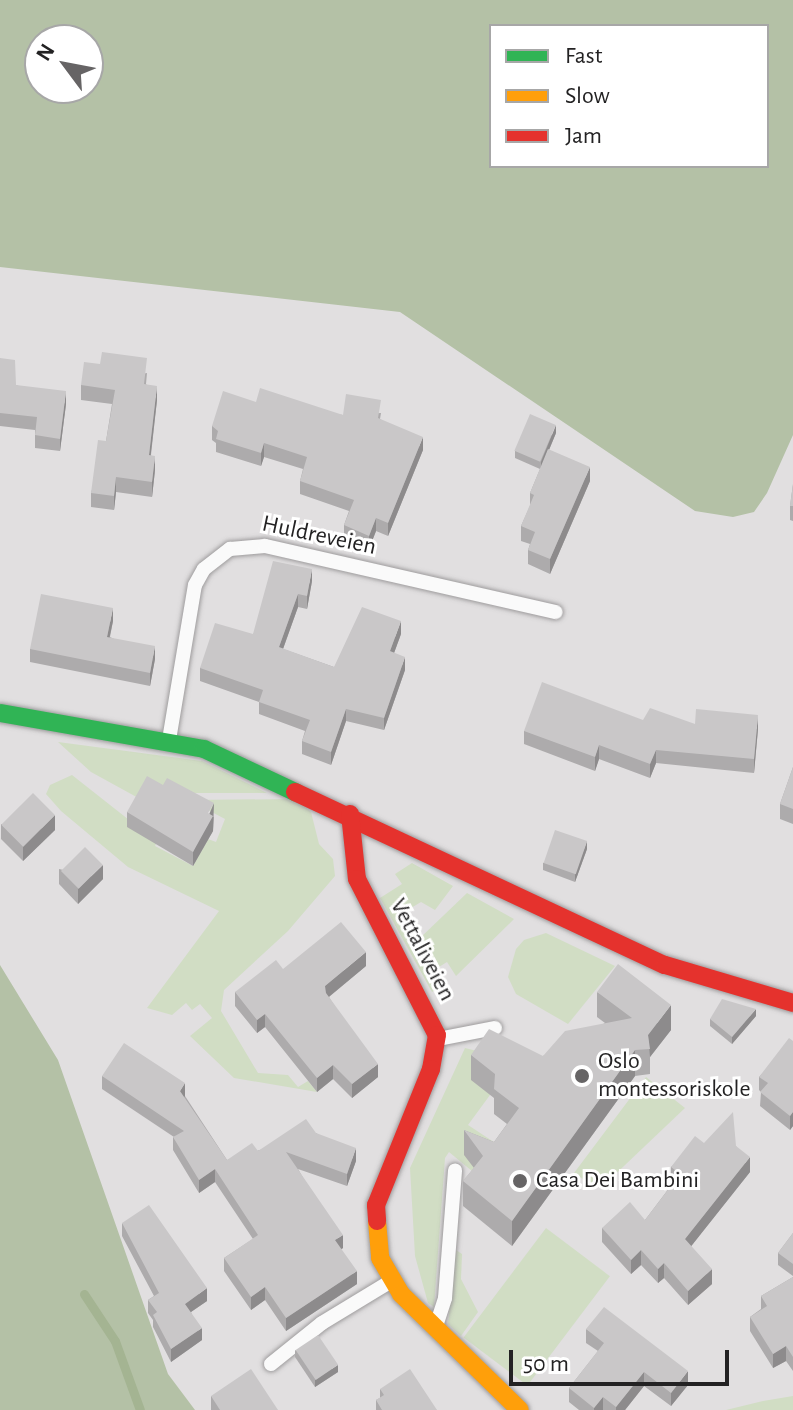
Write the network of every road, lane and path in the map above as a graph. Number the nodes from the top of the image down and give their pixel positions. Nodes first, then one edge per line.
1 (556, 612) dead end
2 (0, 713) edge
3 (169, 740) junction
4 (350, 814) junction
5 (793, 1003) edge
6 (495, 1028) edge
7 (437, 1039) junction
8 (455, 1170) dead end
9 (391, 1281) junction
10 (435, 1327) junction
11 (271, 1364) dead end
12 (520, 1410) edge

1 - 3 lane, Huldreveien
2 - 3 street
3 - 4 street
4 - 5 street
4 - 7 street, Vettaliveien
6 - 7 lane
7 - 9 street, Vettaliveien
8 - 10 lane
9 - 10 street, Vettaliveien
9 - 11 lane
10 - 12 street, Vettaliveien

